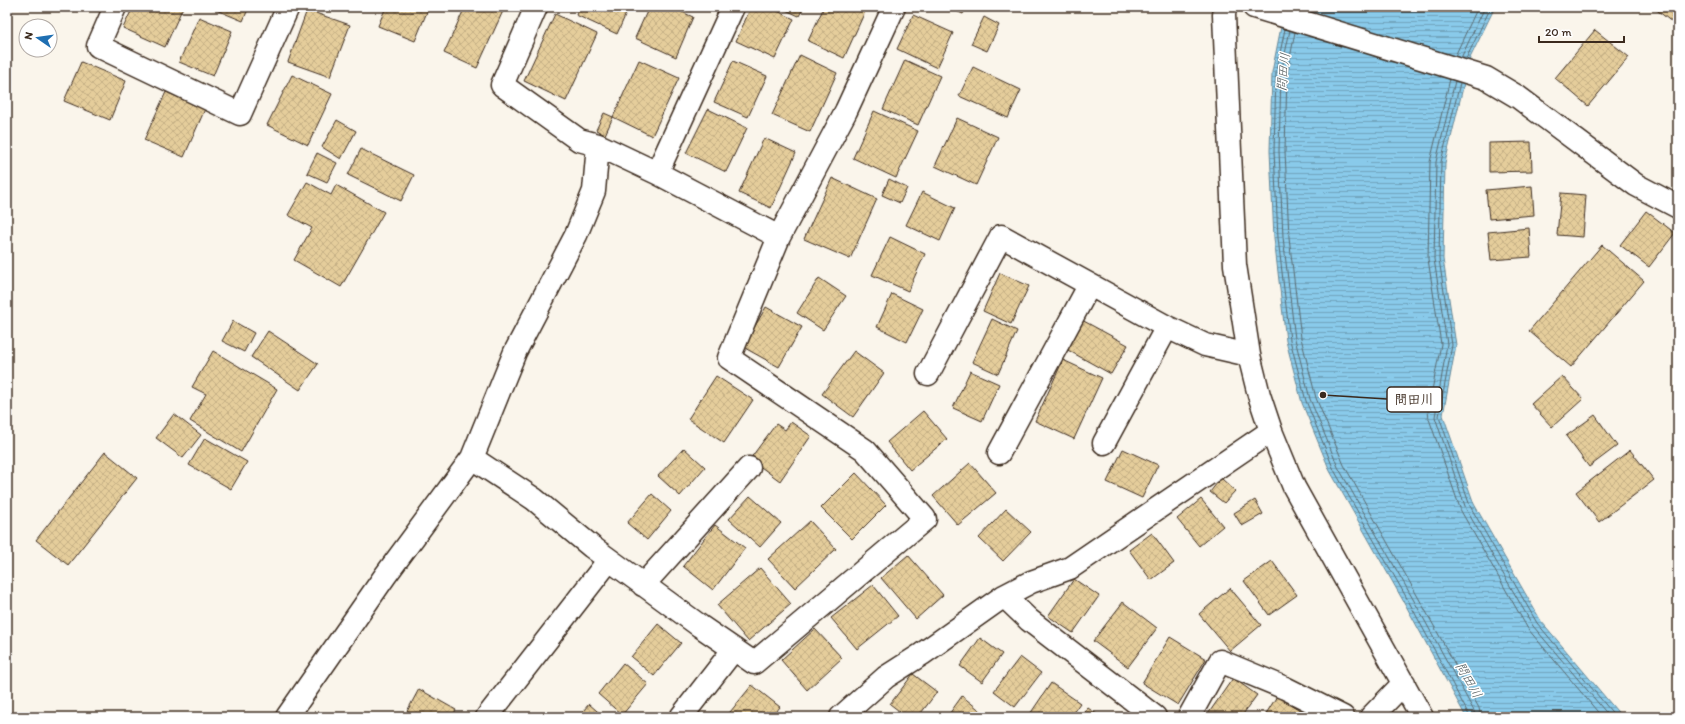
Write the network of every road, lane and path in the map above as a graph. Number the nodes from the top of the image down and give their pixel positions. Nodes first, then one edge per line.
1 (115, 7) edge
2 (288, 7) edge
3 (733, 7) edge
4 (894, 7) edge
5 (1225, 7) edge
6 (1254, 7) edge
7 (532, 8) edge
8 (598, 145) junction
9 (656, 173) junction
10 (1678, 207) edge
11 (779, 237) junction
12 (1089, 286) junction
13 (1167, 327) junction
14 (1249, 355) junction
15 (928, 374) dead end
16 (1271, 432) junction
17 (1104, 443) dead end
18 (1000, 453) dead end
19 (472, 458) junction
20 (749, 468) dead end
21 (609, 560) junction
22 (643, 585) junction
23 (1004, 596) junction
24 (734, 649) junction
25 (1404, 683) junction
26 (287, 717) edge
27 (487, 717) edge
28 (681, 717) edge
29 (841, 717) edge
30 (1155, 717) edge
31 (1188, 717) edge
32 (1343, 717) edge
33 (1371, 717) edge
34 (1422, 717) edge

1 - 2 street
3 - 9 street
4 - 11 street
5 - 14 street
6 - 10 street
7 - 8 street
8 - 9 street
8 - 19 street
9 - 11 street
11 - 24 street
12 - 13 street
12 - 15 street
12 - 18 street
13 - 14 street
13 - 17 street
14 - 16 street
16 - 23 street
16 - 25 street
19 - 21 street
19 - 26 street
20 - 22 street
21 - 22 street
21 - 27 street
22 - 24 street
23 - 29 street
23 - 30 street
24 - 28 street
25 - 33 street
25 - 34 street
31 - 32 street

